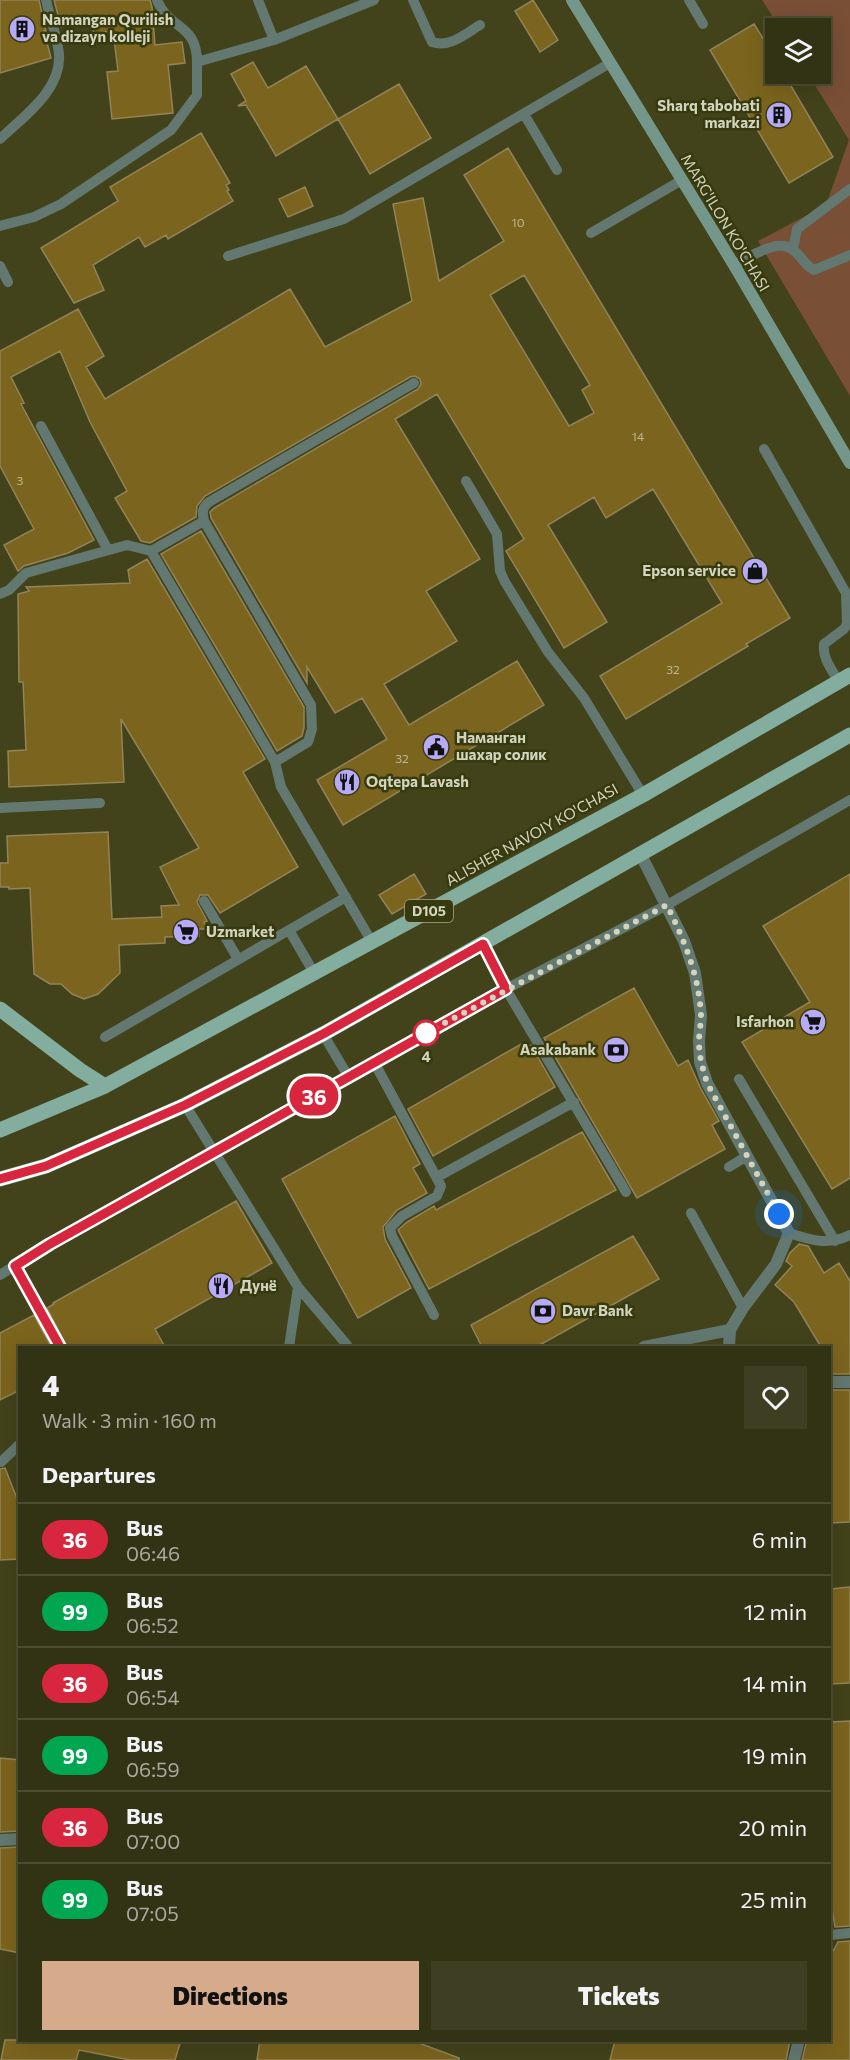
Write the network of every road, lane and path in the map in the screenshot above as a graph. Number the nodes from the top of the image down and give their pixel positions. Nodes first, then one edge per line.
1 (46, 0) edge
2 (157, 0) edge
3 (258, 0) edge
4 (374, 0) edge
5 (413, 0) edge
6 (689, 0) edge
7 (574, 1) edge
8 (703, 24) dead end
9 (480, 25) dead end
10 (274, 40) junction
11 (197, 62) junction
12 (610, 63) junction
13 (524, 114) junction
14 (0, 139) edge
15 (557, 170) dead end
16 (682, 180) junction
17 (850, 189) edge
18 (0, 226) edge
19 (591, 233) dead end
20 (793, 249) junction
21 (850, 255) edge
22 (228, 256) dead end
23 (0, 266) edge
24 (734, 266) junction
25 (9, 282) dead end
26 (414, 383) dead end
27 (41, 426) dead end
28 (764, 449) dead end
29 (850, 463) edge
30 (466, 480) dead end
31 (204, 520) junction
32 (108, 550) junction
33 (151, 551) junction
34 (0, 594) edge
35 (844, 678) edge
36 (850, 735) edge
37 (275, 762) junction
38 (643, 795) junction
39 (850, 800) edge
40 (100, 803) dead end
41 (0, 808) edge
42 (640, 854) junction
43 (346, 897) junction
44 (204, 901) dead end
45 (667, 905) junction
46 (289, 930) junction
47 (372, 942) junction
48 (483, 944) junction
49 (238, 959) junction
50 (314, 973) junction
51 (506, 989) junction
52 (0, 1010) edge
53 (323, 1034) junction
54 (105, 1037) dead end
55 (374, 1062) junction
56 (348, 1077) junction
57 (739, 1079) dead end
58 (105, 1086) junction
59 (574, 1102) junction
60 (185, 1105) junction
61 (0, 1130) edge
62 (215, 1153) junction
63 (747, 1156) junction
64 (729, 1167) dead end
65 (437, 1177) junction
66 (0, 1179) edge
67 (626, 1192) dead end
68 (691, 1213) dead end
69 (789, 1233) junction
70 (850, 1236) edge
71 (835, 1241) junction
72 (15, 1266) junction
73 (0, 1275) edge
74 (298, 1287) junction
75 (743, 1308) junction
76 (434, 1315) dead end
77 (730, 1330) junction
78 (59, 1346) edge
79 (289, 1346) edge
80 (346, 1346) dead end
81 (649, 1346) edge
82 (729, 1346) edge
83 (831, 1382) edge
84 (850, 1382) edge
85 (18, 1446) edge
86 (0, 1462) edge
87 (18, 1839) edge
88 (0, 1840) edge
89 (850, 1933) edge
90 (831, 1935) edge
91 (798, 2042) edge
92 (794, 2060) edge

1 - 14 lane
2 - 11 lane
3 - 10 lane
4 - 10 lane
5 - 9 lane
6 - 8 lane
7 - 12 main road, MARG'ILON KO'CHASI
10 - 11 lane
11 - 18 lane
12 - 13 lane
12 - 16 main road, MARG'ILON KO'CHASI
13 - 15 lane
13 - 22 lane
16 - 19 lane
16 - 24 main road, MARG'ILON KO'CHASI
17 - 20 lane
20 - 21 lane
20 - 24 lane
23 - 25 lane
24 - 29 main road, MARG'ILON KO'CHASI
26 - 31 lane
27 - 32 lane
28 - 35 lane
30 - 38 lane
31 - 33 lane
31 - 37 lane
32 - 33 lane
32 - 34 lane
33 - 37 lane
35 - 38 main road, ALISHER NAVOIY KO'CHASI / D105
36 - 42 main road
37 - 43 lane
38 - 47 main road, ALISHER NAVOIY KO'CHASI / D105
39 - 45 lane
40 - 41 lane
42 - 45 street
42 - 48 main road
43 - 46 lane
43 - 47 lane
44 - 49 lane
45 - 51 lane
45 - 63 street
46 - 49 lane
46 - 50 lane
47 - 50 main road, ALISHER NAVOIY KO'CHASI / D105
48 - 51 lane
48 - 53 main road
49 - 54 lane
50 - 58 main road, ALISHER NAVOIY KO'CHASI / D105
51 - 55 lane
51 - 59 lane
52 - 58 main road
53 - 56 lane
53 - 60 main road
55 - 56 lane
55 - 65 lane
56 - 62 lane
57 - 71 lane
58 - 61 main road, ALISHER NAVOIY KO'CHASI / D105
59 - 65 lane
59 - 67 lane
60 - 62 lane
60 - 66 main road
62 - 72 lane
62 - 74 lane
63 - 64 lane
63 - 69 street
65 - 76 lane
68 - 75 lane
69 - 71 lane
69 - 75 street
70 - 71 lane
72 - 73 lane
72 - 78 lane
74 - 79 lane
74 - 80 lane
75 - 77 street
77 - 81 street
77 - 82 street
83 - 84 street
85 - 86 lane
87 - 88 street
89 - 90 lane
91 - 92 street

